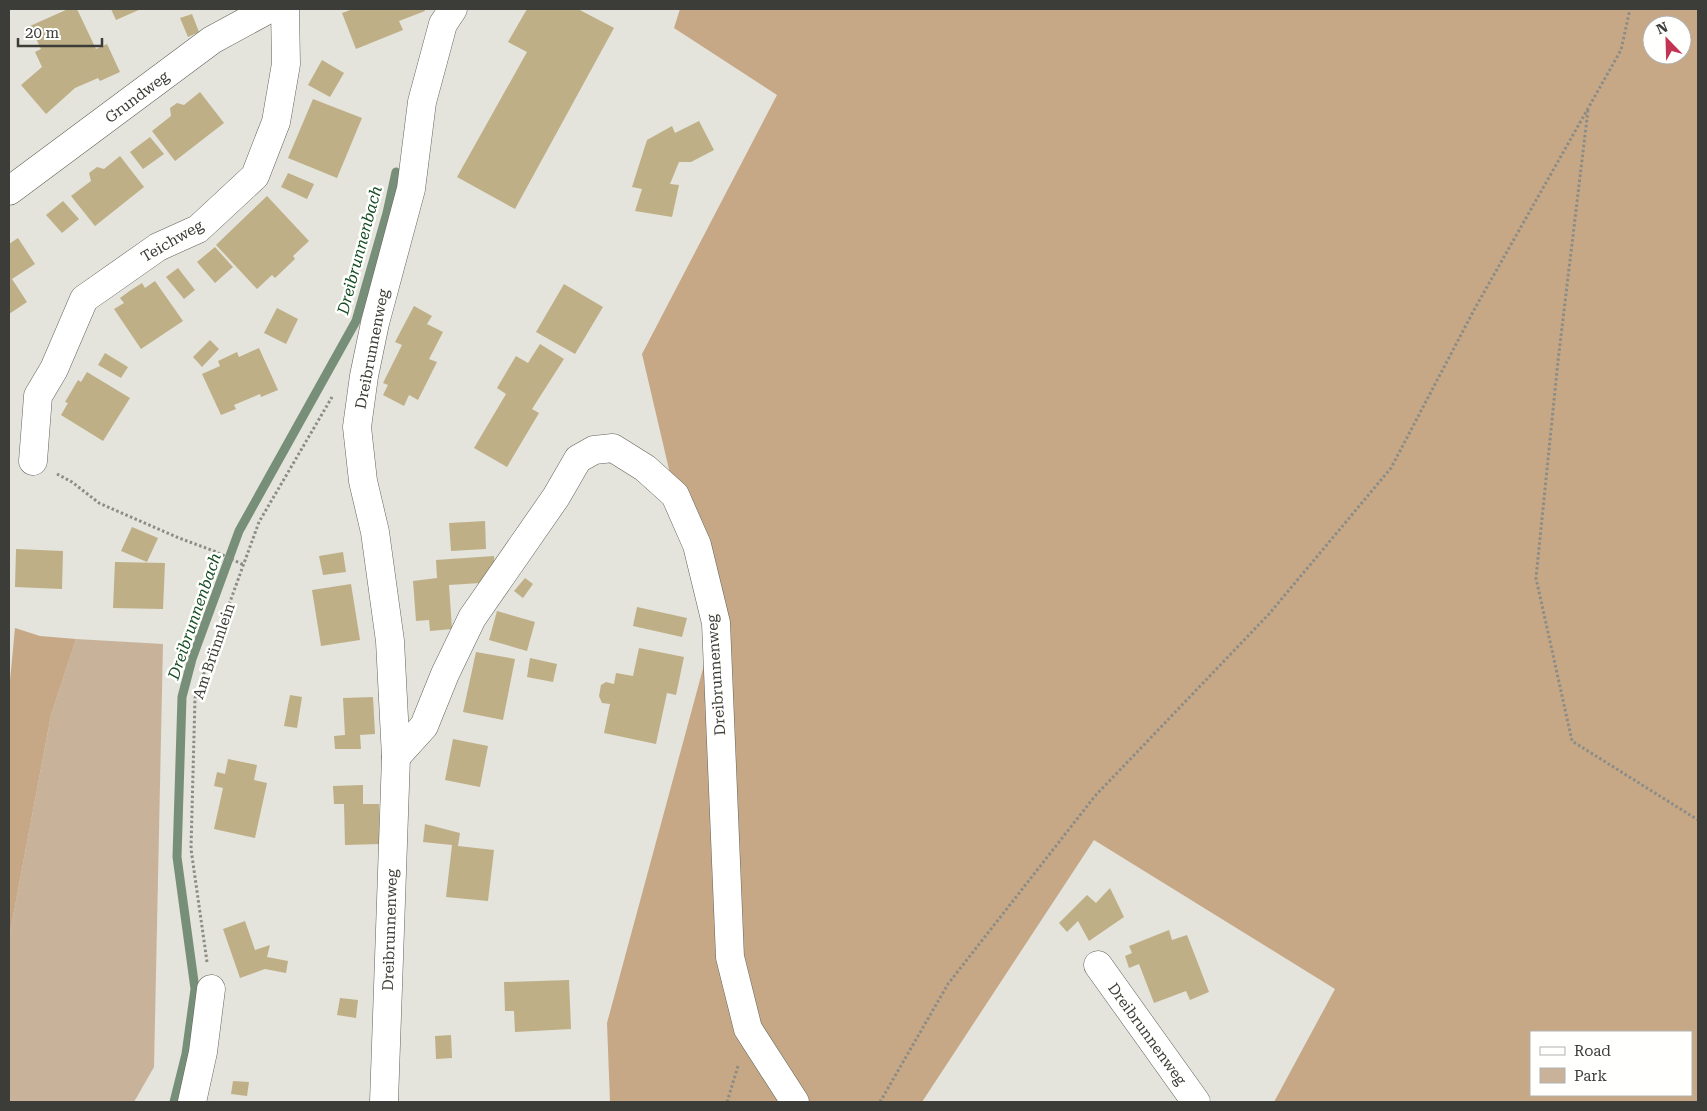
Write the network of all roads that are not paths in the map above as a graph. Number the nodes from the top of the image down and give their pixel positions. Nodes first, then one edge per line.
1 (269, 9) edge
2 (285, 9) edge
3 (453, 9) edge
4 (9, 192) edge
5 (33, 461) road end
6 (396, 757) junction
7 (1098, 965) dead end
8 (211, 989) road end
9 (192, 1102) edge
10 (384, 1102) edge
11 (795, 1102) edge
12 (1196, 1102) edge

1 - 4 street, Grundweg
2 - 5 street, Teichweg
3 - 6 street, Dreibrunnenweg
6 - 10 street, Dreibrunnenweg
6 - 11 street, Dreibrunnenweg
7 - 12 street, Dreibrunnenweg
8 - 9 street

